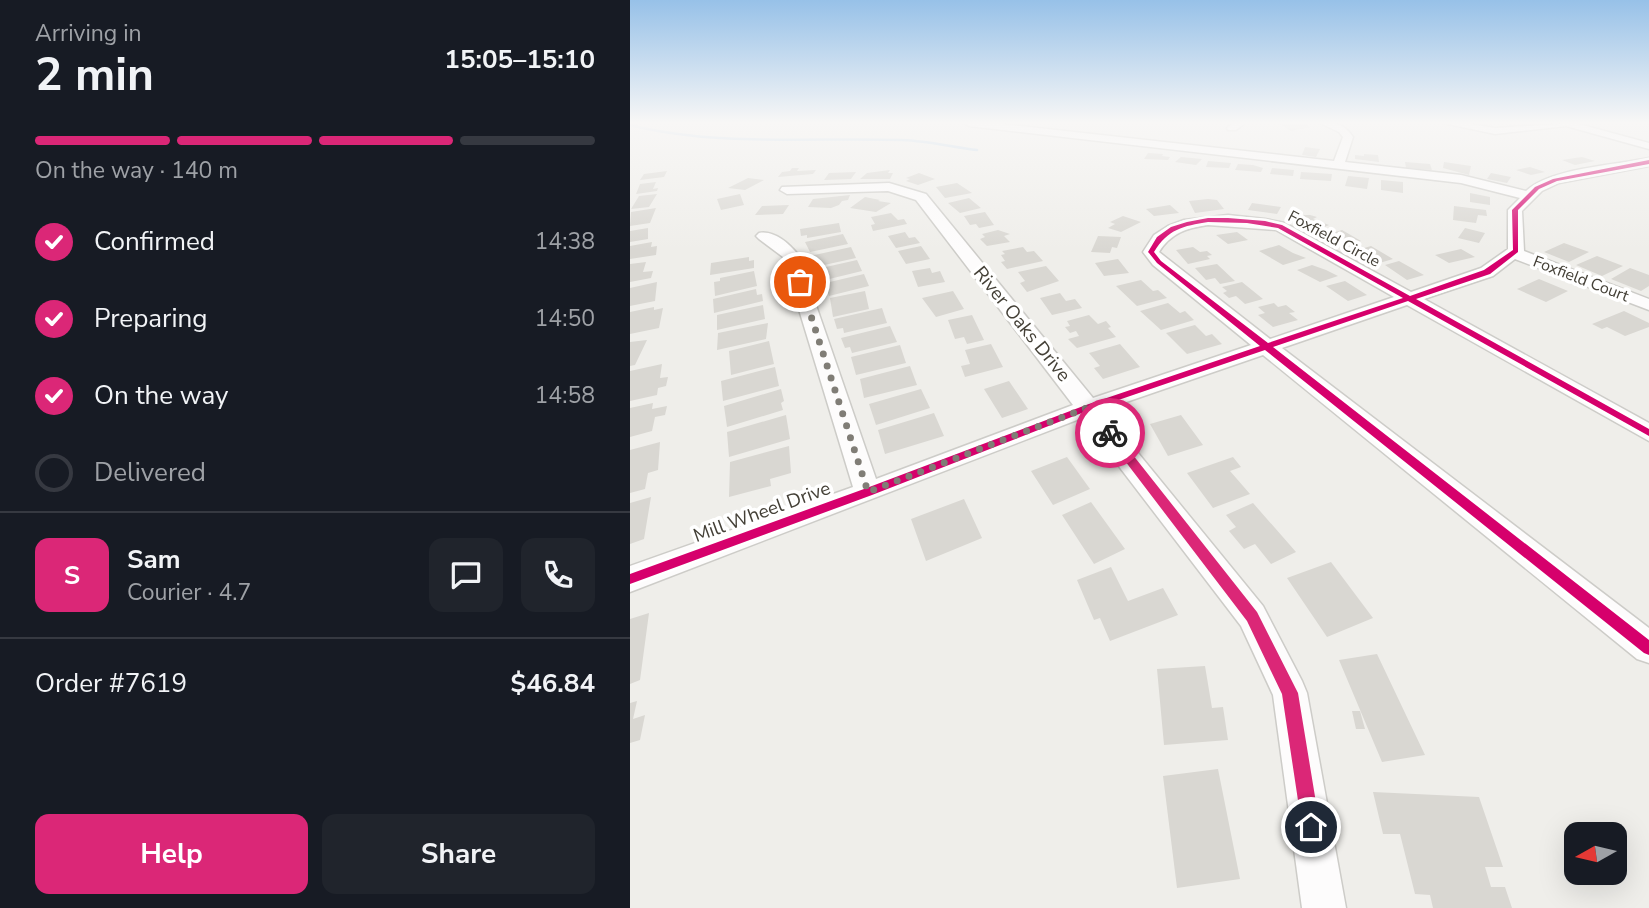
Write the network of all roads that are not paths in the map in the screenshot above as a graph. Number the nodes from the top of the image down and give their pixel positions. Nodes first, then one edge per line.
1 (1341, 165) edge
2 (1631, 165) edge
3 (787, 190) dead end
4 (1529, 196) junction
5 (764, 236) dead end
6 (1513, 253) junction
7 (1410, 299) junction
8 (1649, 305) edge
9 (1267, 347) junction
10 (1089, 407) junction
11 (1649, 433) edge
12 (868, 492) junction
13 (630, 579) edge
14 (1649, 648) edge
15 (1324, 908) edge

1 - 4 street
2 - 4 street
3 - 10 street, River Oaks Drive
4 - 6 street
5 - 12 street
6 - 7 street, Mill Wheel Drive
6 - 8 street, Foxfield Court
7 - 9 street, Mill Wheel Drive
7 - 9 street, Foxfield Circle
7 - 11 street
9 - 10 street, Mill Wheel Drive
9 - 14 street
10 - 12 street, Mill Wheel Drive
10 - 15 street, River Oaks Drive
12 - 13 street, Mill Wheel Drive

